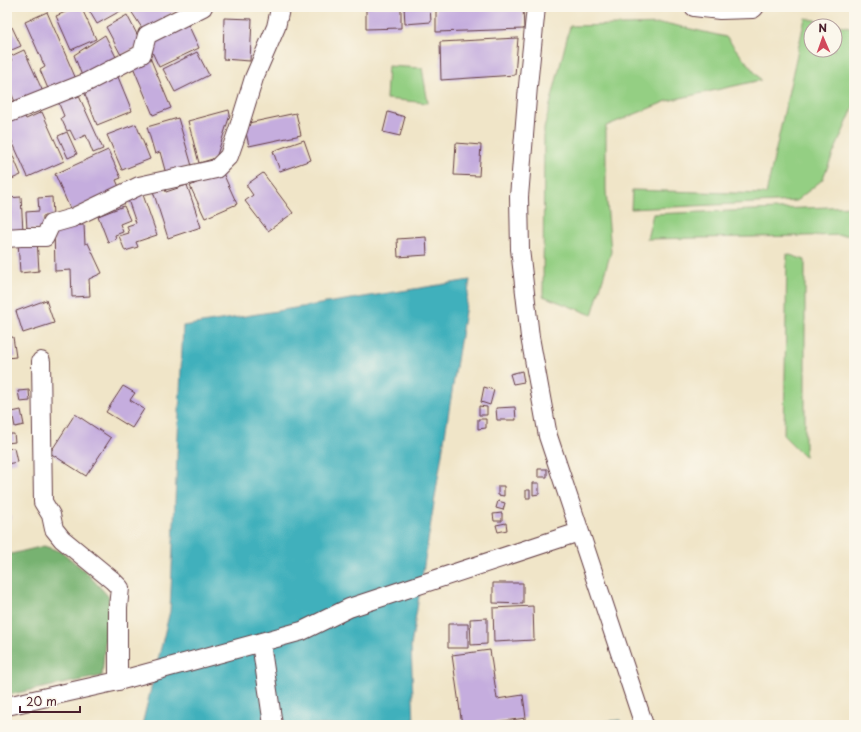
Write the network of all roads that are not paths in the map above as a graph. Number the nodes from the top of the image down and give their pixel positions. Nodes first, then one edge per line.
1 (203, 7) edge
2 (279, 7) edge
3 (536, 7) edge
4 (694, 7) edge
5 (755, 7) edge
6 (7, 114) edge
7 (7, 238) edge
8 (41, 361) dead end
9 (579, 532) junction
10 (261, 642) junction
11 (118, 681) junction
12 (7, 706) edge
13 (273, 725) edge
14 (644, 725) edge

1 - 6 street
2 - 7 street
3 - 9 street
4 - 5 street
8 - 11 street
9 - 10 street
9 - 14 street
10 - 11 street
10 - 13 street
11 - 12 street

